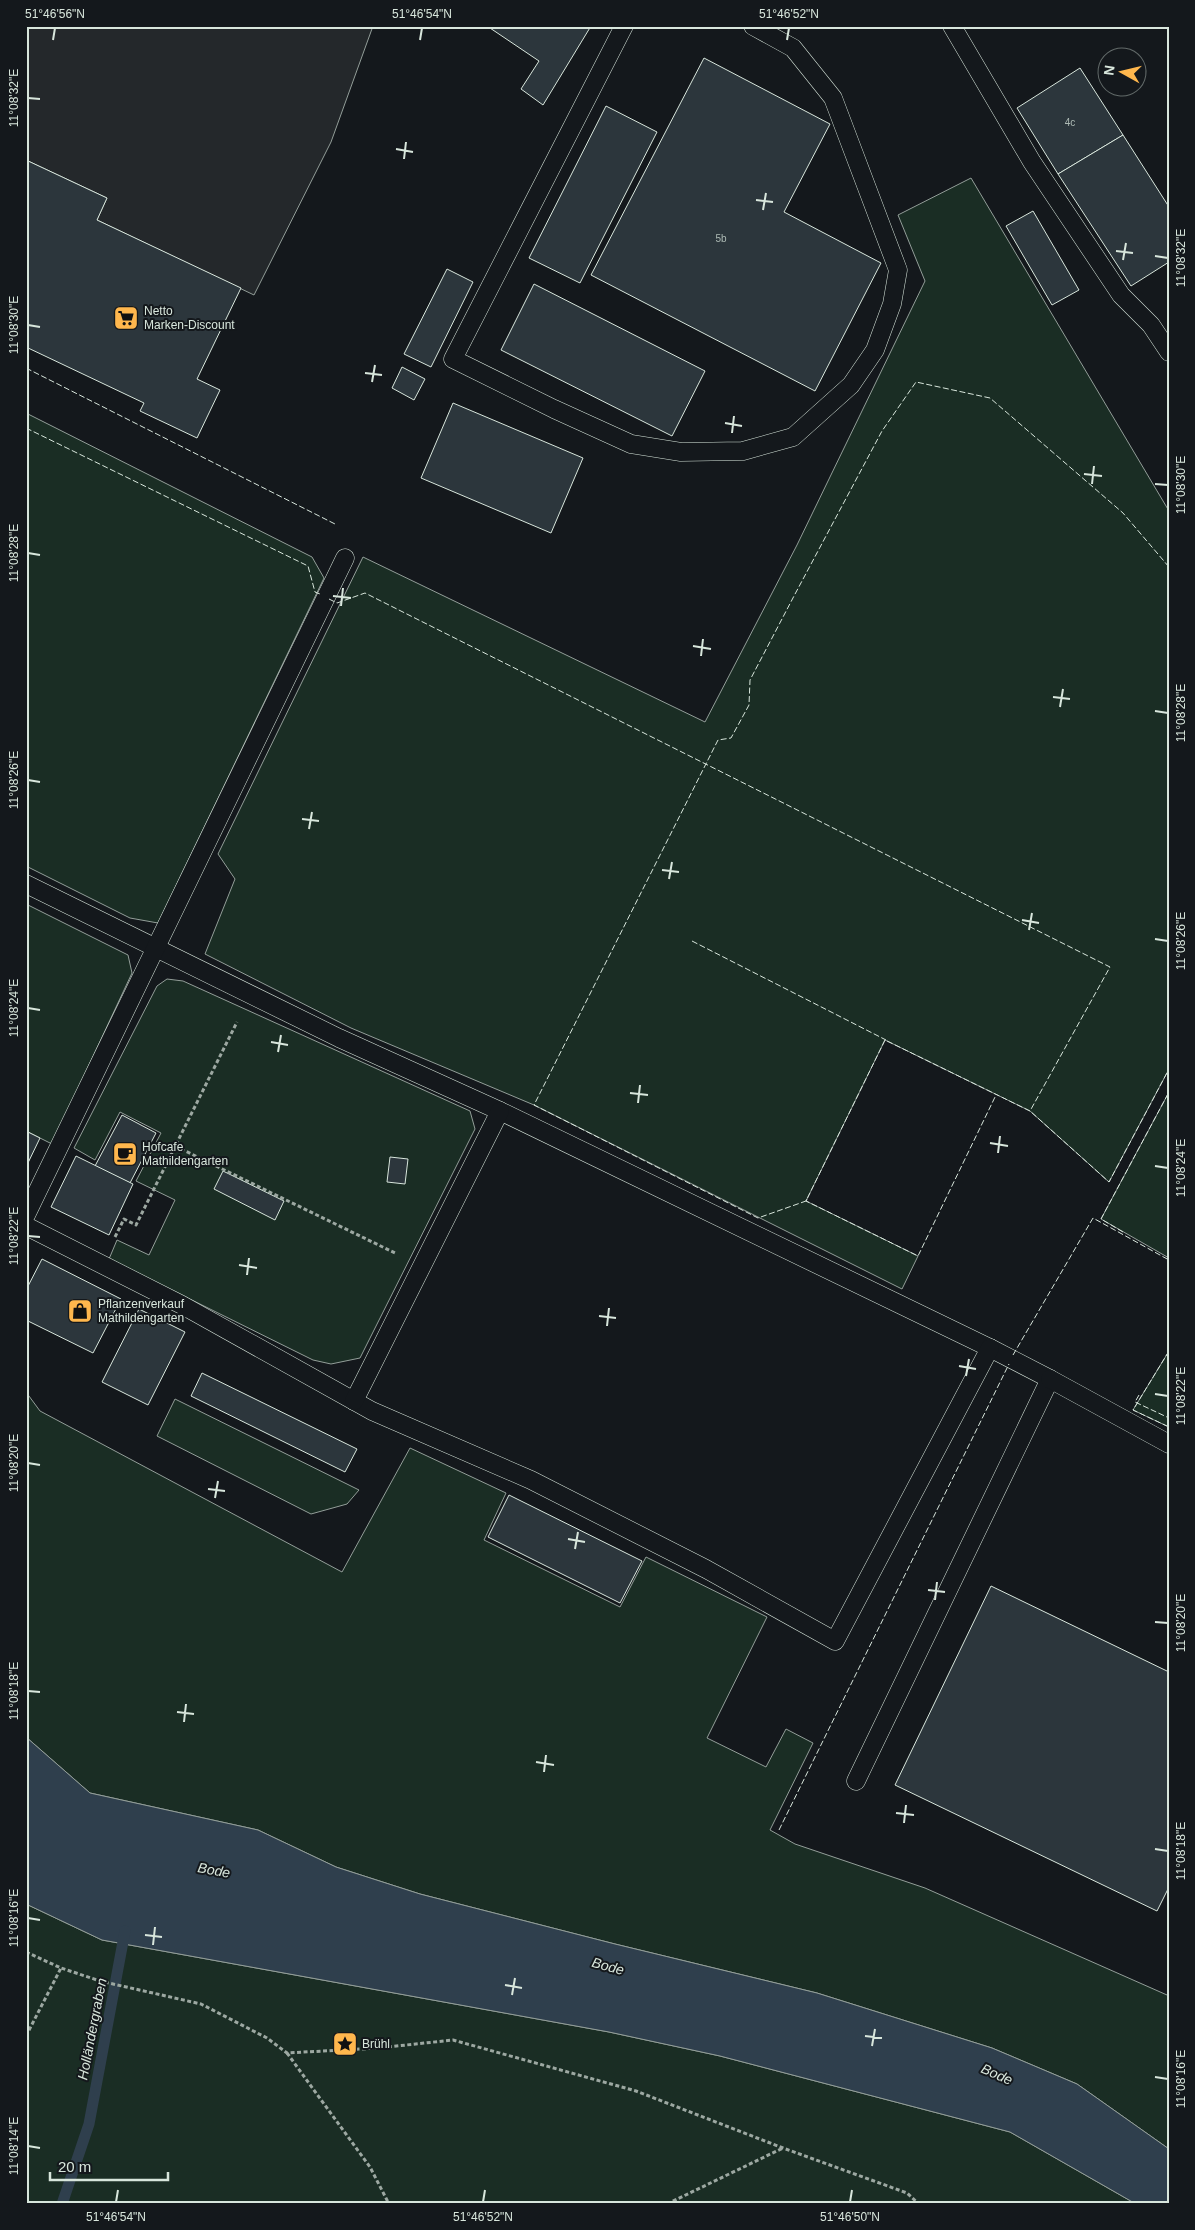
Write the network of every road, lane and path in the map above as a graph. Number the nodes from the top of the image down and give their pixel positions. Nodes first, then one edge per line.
1 (624, 26) edge
2 (753, 26) edge
3 (952, 26) edge
4 (1169, 352) edge
5 (345, 558) dead end
6 (26, 884) edge
7 (156, 948) junction
8 (251, 994) junction
9 (500, 1111) junction
10 (176, 1146) junction
11 (26, 1215) edge
12 (26, 1226) edge
13 (101, 1264) junction
14 (422, 1266) junction
15 (990, 1348) junction
16 (1050, 1380) junction
17 (354, 1401) junction
18 (1169, 1444) edge
19 (856, 1781) dead end
20 (26, 1952) edge
21 (61, 1968) junction
22 (26, 2036) edge
23 (287, 2053) junction
24 (783, 2148) junction
25 (389, 2204) edge
26 (667, 2204) edge
27 (918, 2204) edge

1 - 2 lane
3 - 4 lane
5 - 7 lane
6 - 7 lane
7 - 8 lane
7 - 11 lane
8 - 9 lane
8 - 10 path
9 - 14 lane
9 - 15 lane
10 - 13 path
10 - 14 path
12 - 13 lane
13 - 17 lane
14 - 17 lane
15 - 16 lane
15 - 17 lane
16 - 18 lane
16 - 19 lane
20 - 21 path
21 - 22 path
21 - 23 path
23 - 24 path
23 - 25 path
24 - 26 path
24 - 27 path

